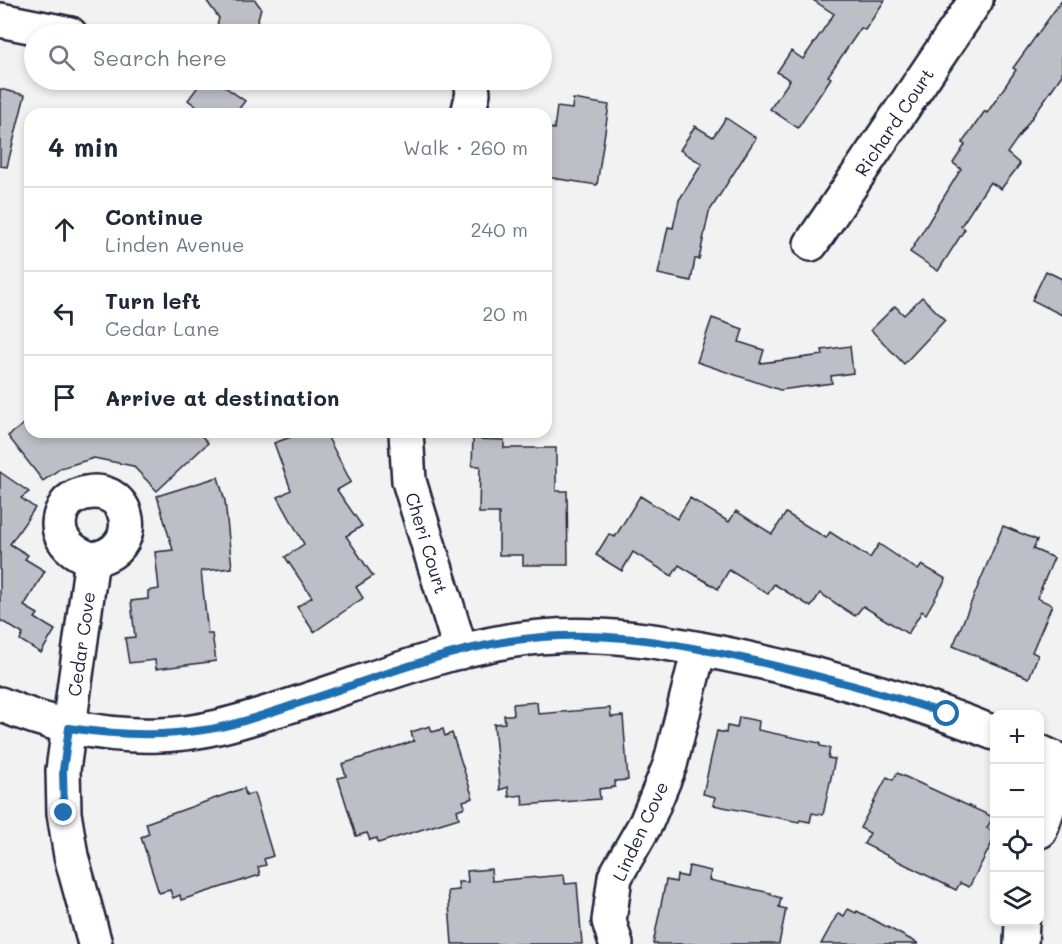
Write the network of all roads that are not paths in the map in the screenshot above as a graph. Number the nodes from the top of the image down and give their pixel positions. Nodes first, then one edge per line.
1 (976, 0) edge
2 (0, 20) edge
3 (24, 25) edge
4 (473, 90) edge
5 (469, 108) edge
6 (811, 244) dead end
7 (406, 438) edge
8 (92, 559) dead end
9 (699, 648) junction
10 (461, 652) junction
11 (0, 704) edge
12 (69, 728) junction
13 (990, 731) edge
14 (1044, 754) edge
15 (1062, 764) edge
16 (1044, 819) edge
17 (1022, 926) edge
18 (95, 944) edge
19 (616, 944) edge
20 (1021, 944) edge

1 - 6 street, Richard Court
2 - 3 street
4 - 5 street
7 - 10 street, Cheri Court
8 - 12 street, Cedar Cove
9 - 10 street
9 - 13 street
9 - 19 street, Linden Cove
10 - 12 street
11 - 12 street
12 - 18 street, Cedar Cove
14 - 15 street
15 - 16 street
17 - 20 street

